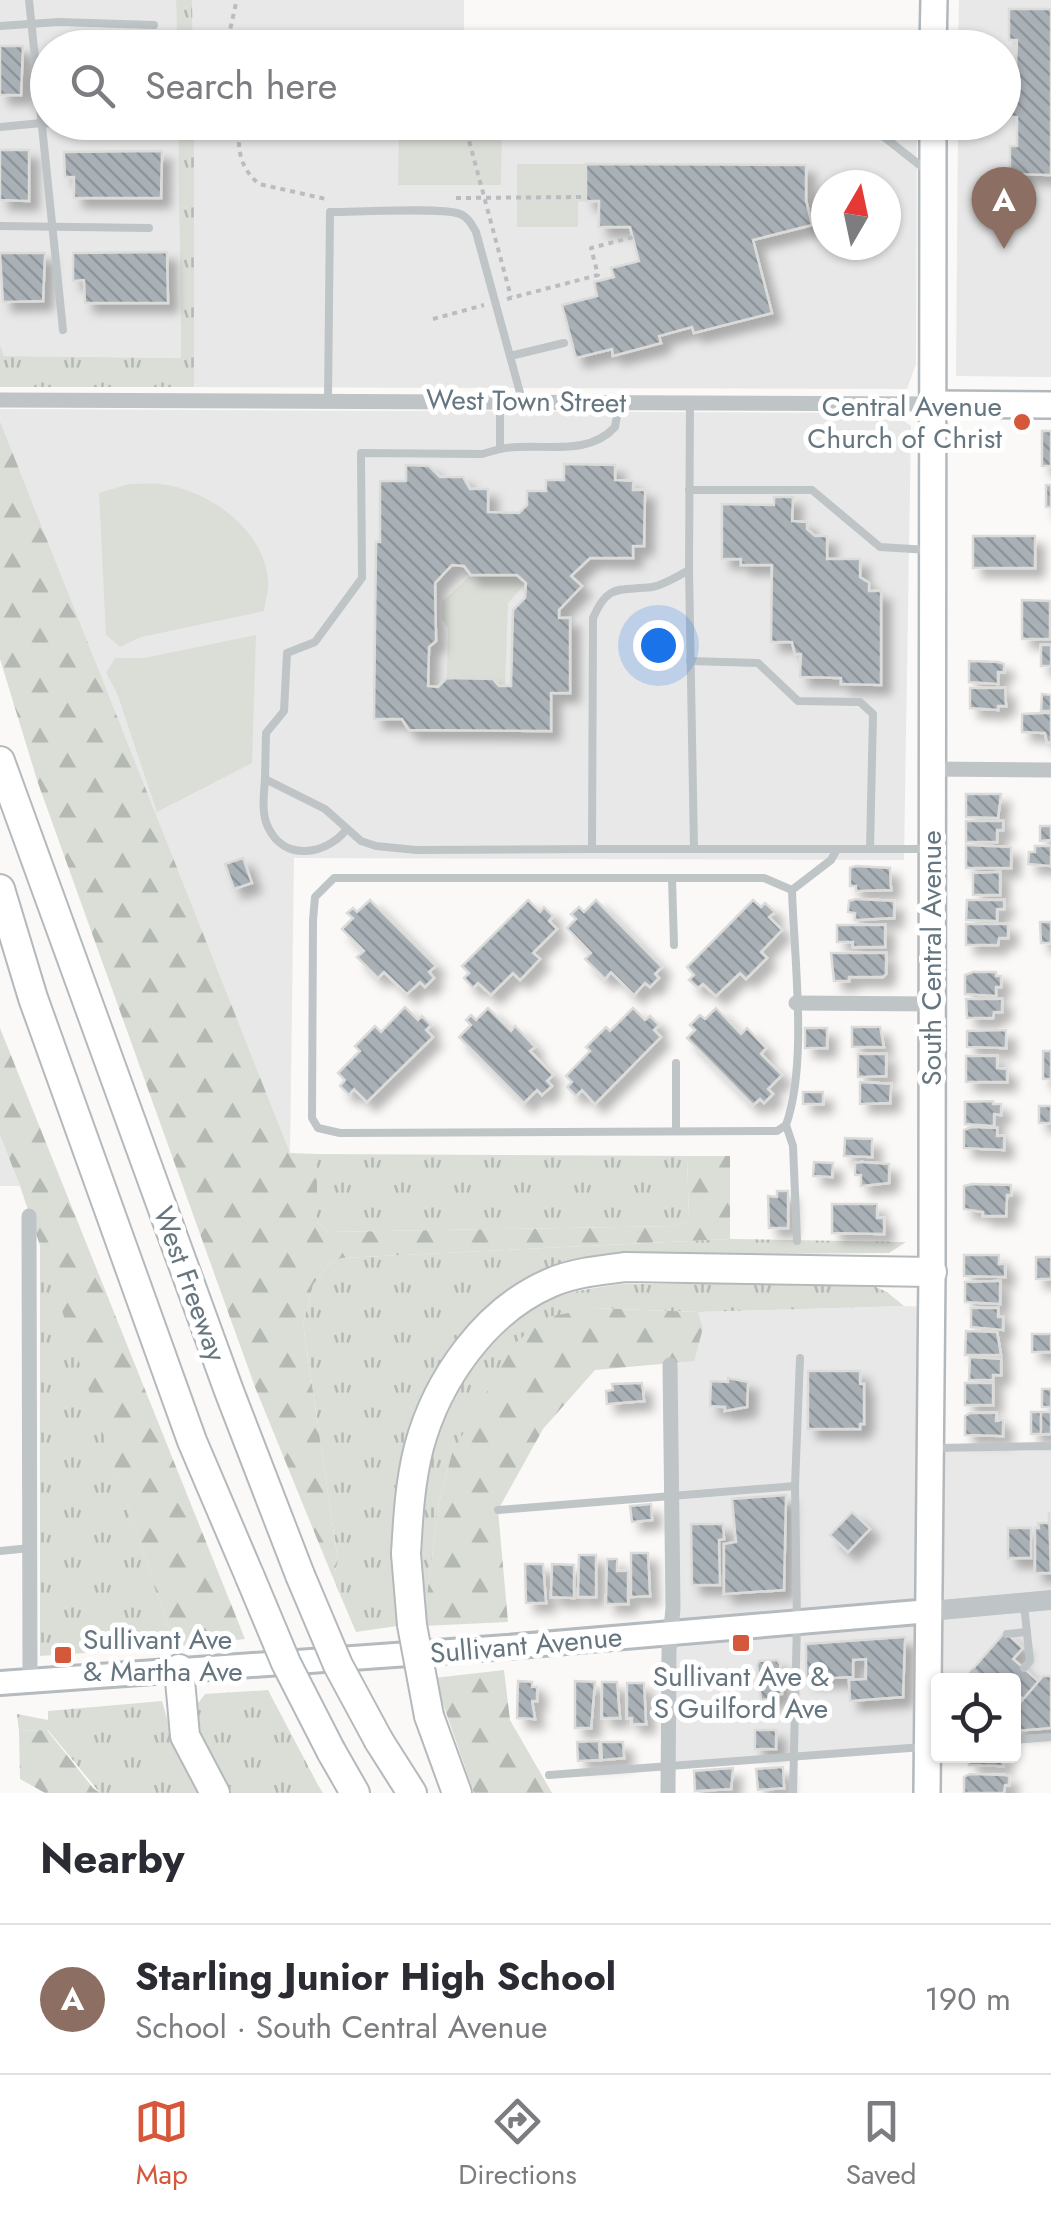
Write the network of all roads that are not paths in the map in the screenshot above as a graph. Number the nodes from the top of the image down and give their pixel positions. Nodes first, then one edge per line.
1 (29, 0) edge
2 (934, 0) edge
3 (31, 24) junction
4 (154, 25) dead end
5 (0, 26) edge
6 (32, 30) edge
7 (934, 30) edge
8 (30, 124) edge
9 (0, 126) edge
10 (44, 140) edge
11 (889, 140) edge
12 (933, 140) edge
13 (933, 176) junction
14 (0, 226) edge
15 (149, 228) dead end
16 (52, 229) junction
17 (63, 330) dead end
18 (564, 343) dead end
19 (510, 356) junction
20 (0, 400) edge
21 (328, 400) junction
22 (500, 400) junction
23 (522, 400) junction
24 (619, 402) junction
25 (690, 403) junction
26 (933, 404) junction
27 (1051, 404) edge
28 (500, 449) junction
29 (690, 490) junction
30 (932, 550) junction
31 (689, 570) junction
32 (690, 662) junction
33 (0, 761) edge
34 (931, 770) junction
35 (1051, 770) edge
36 (264, 779) junction
37 (346, 830) junction
38 (592, 848) junction
39 (694, 849) junction
40 (837, 849) junction
41 (870, 849) junction
42 (931, 849) junction
43 (672, 878) junction
44 (0, 889) edge
45 (792, 890) junction
46 (674, 946) dead end
47 (796, 1002) junction
48 (932, 1004) junction
49 (676, 1063) dead end
50 (786, 1126) junction
51 (676, 1131) junction
52 (30, 1216) dead end
53 (797, 1241) dead end
54 (932, 1272) junction
55 (800, 1358) dead end
56 (670, 1365) dead end
57 (1051, 1446) edge
58 (931, 1448) junction
59 (795, 1486) junction
60 (671, 1495) junction
61 (498, 1510) dead end
62 (30, 1548) junction
63 (0, 1551) edge
64 (1051, 1600) edge
65 (1024, 1603) junction
66 (930, 1611) junction
67 (797, 1622) junction
68 (1027, 1632) junction
69 (671, 1633) junction
70 (1008, 1634) dead end
71 (1024, 1668) dead end
72 (179, 1669) junction
73 (932, 1673) edge
74 (30, 1681) junction
75 (0, 1684) edge
76 (1051, 1737) edge
77 (1021, 1739) edge
78 (931, 1746) edge
79 (792, 1757) junction
80 (931, 1762) edge
81 (668, 1765) junction
82 (549, 1775) dead end
83 (215, 1793) edge
84 (355, 1793) edge
85 (412, 1793) edge
86 (457, 1793) edge
87 (668, 1793) edge
88 (793, 1793) edge
89 (927, 1793) edge

1 - 3 lane
2 - 7 main road
3 - 4 lane
3 - 5 lane
3 - 6 lane
8 - 9 lane
10 - 16 lane
11 - 13 lane
12 - 13 main road, South Central Avenue
13 - 26 main road, South Central Avenue
14 - 16 lane
15 - 16 lane
16 - 17 lane
18 - 19 lane
19 - 21 lane
19 - 23 lane
20 - 21 street, West Town Street
21 - 22 street, West Town Street
22 - 23 street, West Town Street
22 - 28 lane
23 - 24 street, West Town Street
24 - 25 street, West Town Street
24 - 28 lane
25 - 26 street, West Town Street
25 - 29 lane
26 - 27 main road, West Town Street
26 - 30 main road, South Central Avenue
28 - 36 lane
29 - 30 lane
29 - 31 lane
30 - 34 main road, South Central Avenue
31 - 32 lane
31 - 38 lane
32 - 39 lane
32 - 41 lane
33 - 85 highway, West Freeway, bridge
34 - 35 street
34 - 42 main road, South Central Avenue
36 - 37 lane
36 - 37 lane
37 - 38 lane
38 - 39 lane
39 - 40 lane
40 - 41 lane
40 - 45 lane
41 - 42 lane
42 - 48 main road, South Central Avenue
43 - 45 lane
43 - 46 lane
43 - 51 lane
44 - 84 highway, West Freeway, bridge
45 - 47 lane
47 - 48 street
47 - 50 lane
48 - 54 main road, South Central Avenue
49 - 51 lane
50 - 51 lane
50 - 53 lane
52 - 62 street
54 - 58 main road, South Central Avenue
54 - 86 highway, bridge
55 - 59 lane
56 - 60 street
57 - 58 lane
58 - 66 main road, South Central Avenue
59 - 60 lane
59 - 67 lane
60 - 61 lane
60 - 69 street
62 - 63 lane
62 - 74 street
64 - 65 street, Sullivant Avenue
65 - 66 street, Sullivant Avenue
65 - 68 lane
66 - 67 main road, Sullivant Avenue
66 - 73 main road, South Central Avenue
67 - 69 main road, Sullivant Avenue
67 - 79 lane
68 - 70 lane
68 - 71 lane
69 - 72 main road, Sullivant Avenue
69 - 81 street
72 - 74 main road, Sullivant Avenue
72 - 83 highway
74 - 75 main road, Sullivant Avenue
76 - 77 lane
78 - 79 lane
79 - 81 lane
79 - 88 lane
80 - 89 main road, South Central Avenue
81 - 82 lane
81 - 87 street

